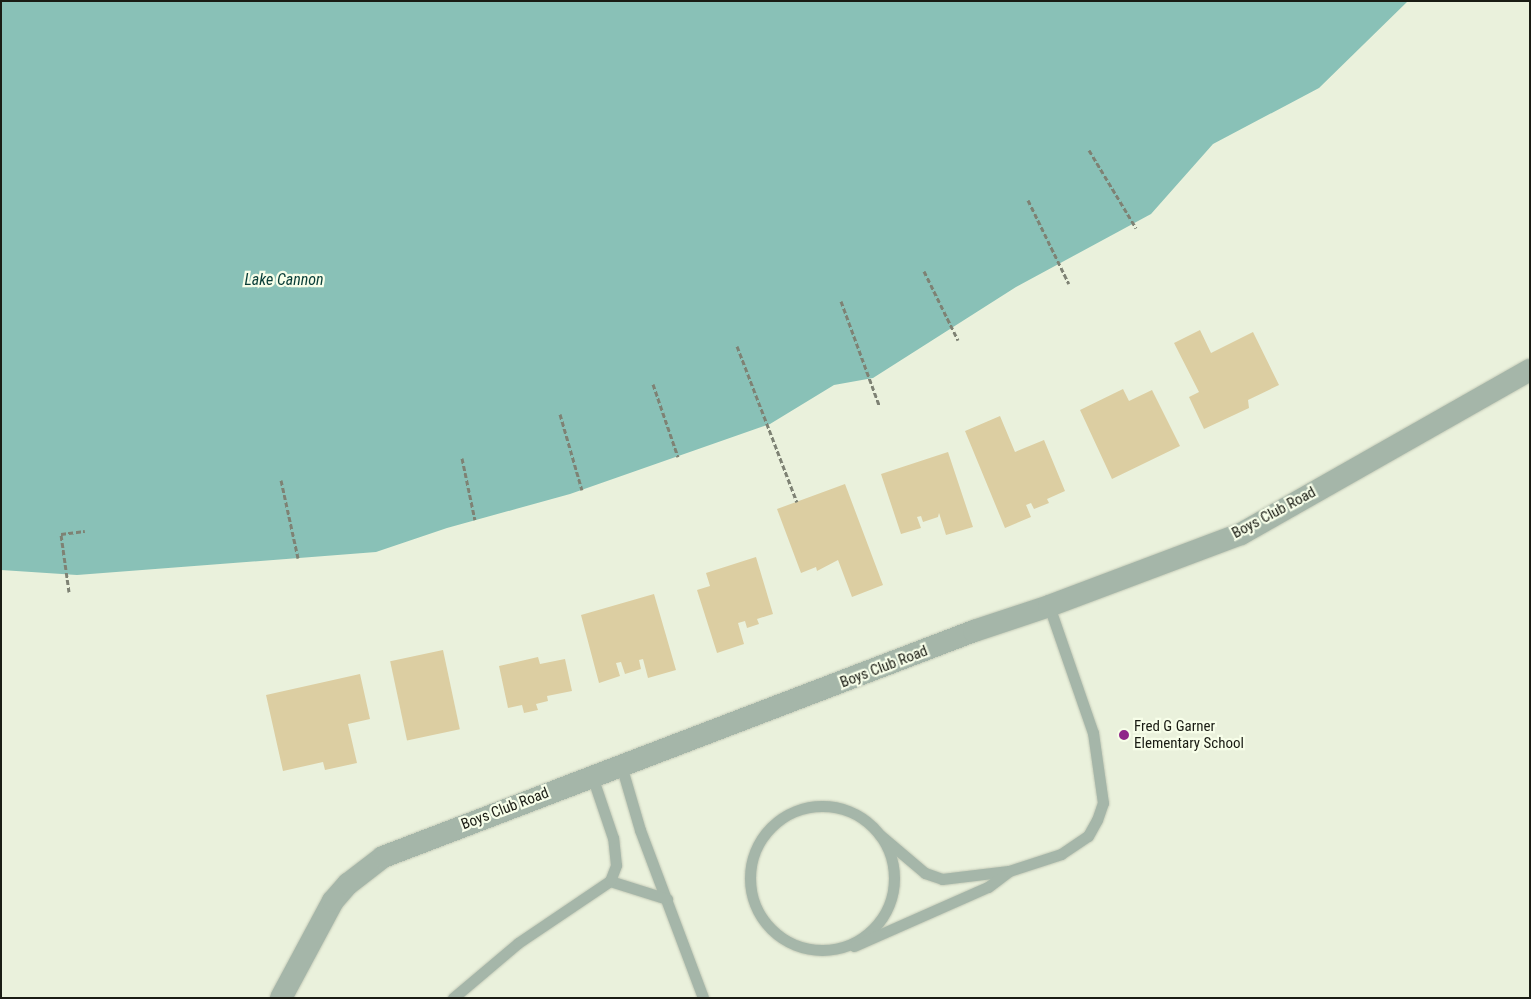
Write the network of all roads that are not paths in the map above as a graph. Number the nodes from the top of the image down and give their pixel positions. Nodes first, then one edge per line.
1 (1530, 370) edge
2 (1050, 606) junction
3 (621, 765) junction
4 (592, 776) junction
5 (879, 834) junction
6 (1009, 871) junction
7 (610, 881) junction
8 (667, 899) junction
9 (854, 946) junction
10 (281, 998) edge
11 (453, 998) edge
12 (703, 998) edge

1 - 2 street, Boys Club Road
2 - 3 street, Boys Club Road
2 - 6 lane
3 - 4 street, Boys Club Road
3 - 8 lane
4 - 7 lane
4 - 10 street, Boys Club Road
5 - 6 lane
5 - 9 lane
5 - 9 lane
6 - 9 lane
7 - 8 lane
7 - 11 lane
8 - 12 lane

